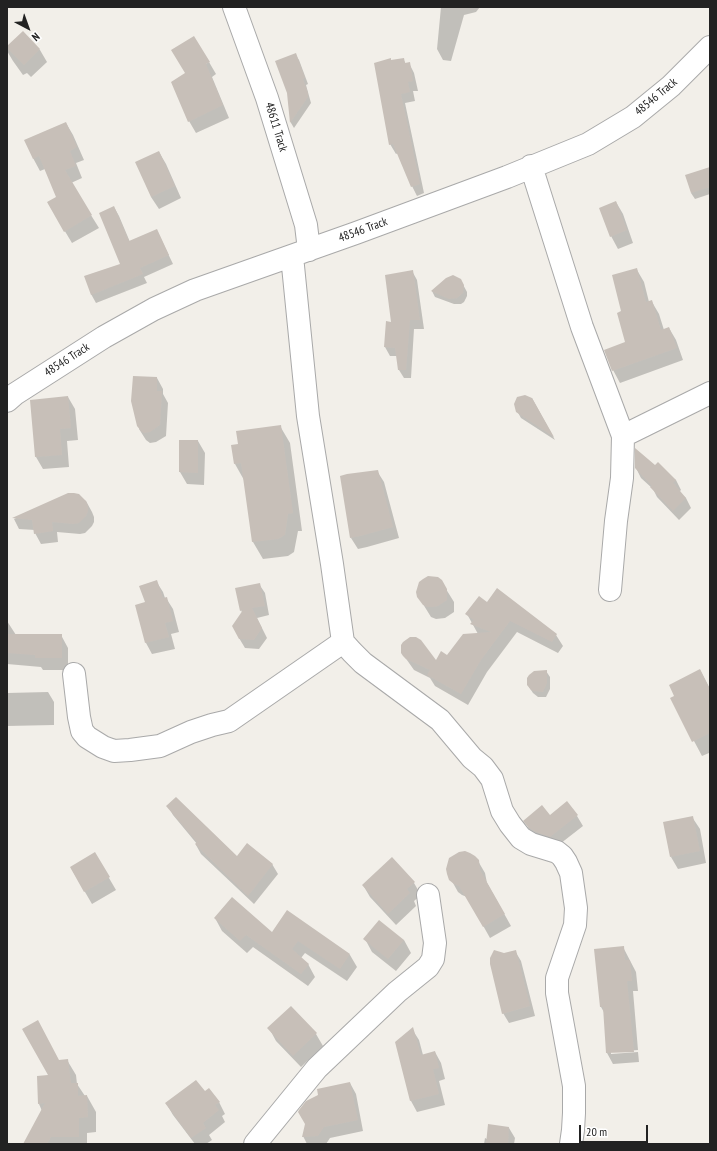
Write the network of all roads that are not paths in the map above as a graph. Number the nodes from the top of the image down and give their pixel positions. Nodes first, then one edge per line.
1 (234, 7) edge
2 (710, 47) edge
3 (532, 166) junction
4 (301, 253) junction
5 (710, 392) edge
6 (7, 401) edge
7 (623, 436) junction
8 (610, 590) dead end
9 (343, 642) junction
10 (74, 674) dead end
11 (428, 895) dead end
12 (255, 1144) edge
13 (571, 1144) edge

1 - 4 street, 48611 Track
2 - 3 street, 48546 Track
3 - 4 street, 48546 Track
3 - 7 street
4 - 6 street, 48546 Track
4 - 9 street, 48611 Track
5 - 7 street
7 - 8 street
9 - 10 street
9 - 13 street
11 - 12 street

